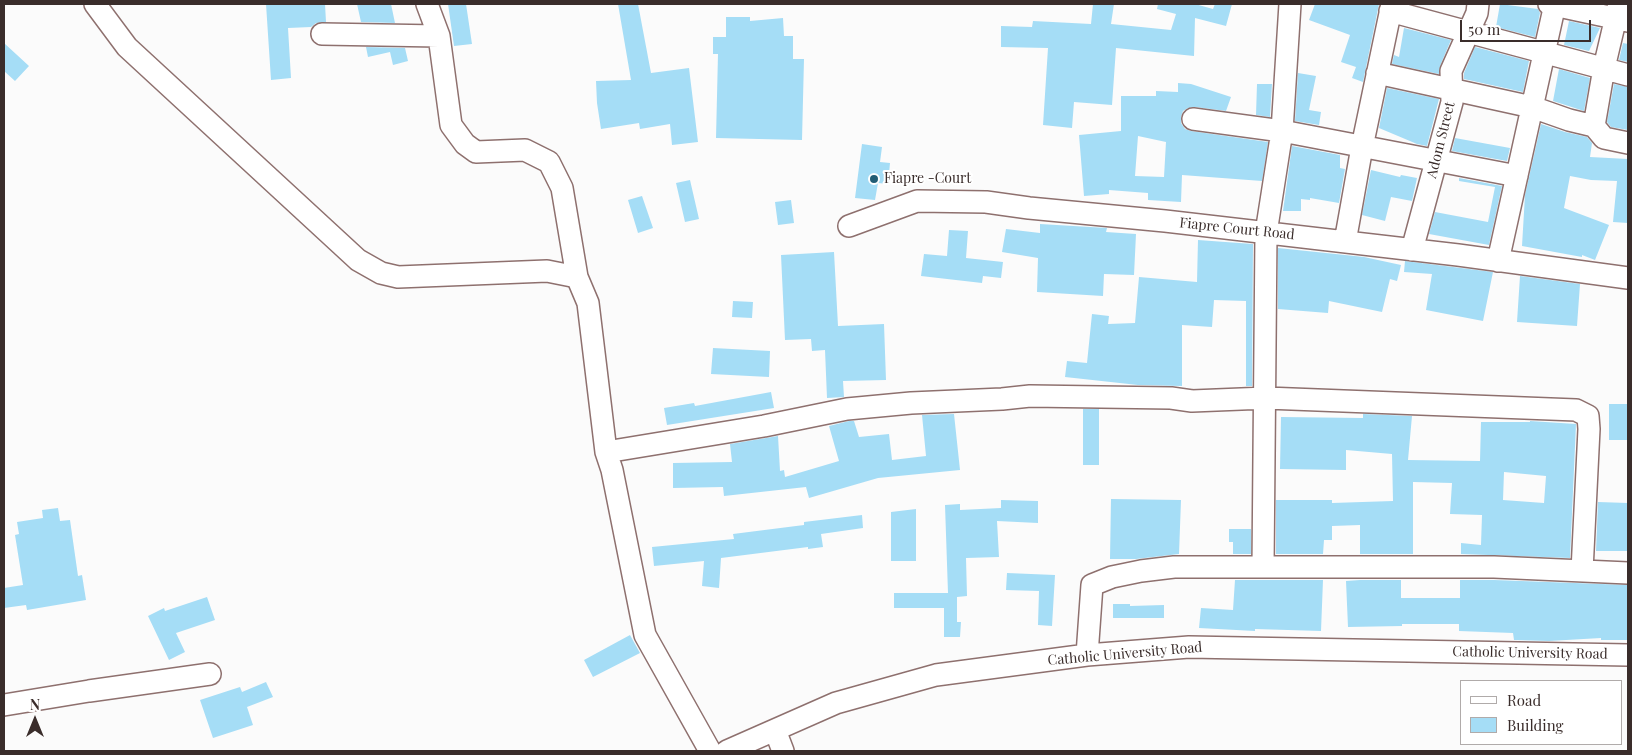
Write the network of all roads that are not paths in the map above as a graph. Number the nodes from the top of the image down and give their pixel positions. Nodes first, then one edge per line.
1 (95, 4) edge
2 (427, 4) edge
3 (1290, 4) edge
4 (1478, 4) edge
5 (1553, 4) edge
6 (1391, 7) edge
7 (1621, 14) edge
8 (1469, 32) junction
9 (322, 34) dead end
10 (439, 36) junction
11 (1544, 52) junction
12 (1604, 68) junction
13 (1377, 73) junction
14 (1628, 75) edge
15 (1452, 89) junction
16 (1532, 107) junction
17 (1193, 119) dead end
18 (1594, 126) junction
19 (1282, 130) junction
20 (1628, 143) edge
21 (1362, 147) junction
22 (1437, 161) junction
23 (1517, 176) junction
24 (849, 226) dead end
25 (1266, 233) junction
26 (1345, 242) junction
27 (1412, 250) junction
28 (1498, 260) junction
29 (577, 277) junction
30 (1628, 278) edge
31 (1266, 398) junction
32 (606, 452) junction
33 (1263, 567) junction
34 (1582, 571) junction
35 (1628, 573) edge
36 (1087, 655) junction
37 (1628, 655) edge
38 (210, 674) dead end
39 (4, 705) edge
40 (775, 730) junction
41 (710, 751) edge
42 (727, 751) edge
43 (783, 751) edge

1 - 29 street
2 - 10 street
3 - 19 street
4 - 8 street, Adom Street
5 - 7 street
5 - 11 street
6 - 8 street
6 - 13 street
7 - 12 street
8 - 11 street
8 - 15 street, Adom Street
9 - 10 street
10 - 29 street
11 - 12 street
11 - 16 street
12 - 14 street
12 - 18 street
13 - 15 street
13 - 21 street
15 - 16 street
15 - 22 street, Adom Street
16 - 18 street
16 - 23 street
17 - 19 street
18 - 20 street
19 - 21 street
19 - 25 street
21 - 22 street
21 - 26 street
22 - 23 street
22 - 27 street, Adom Street
23 - 28 street
24 - 25 street, Fiapre Court Road
25 - 26 street, Fiapre Court Road
25 - 31 street
26 - 27 street, Fiapre Court Road
27 - 28 street, Fiapre Court Road
28 - 30 street, Fiapre Court Road
29 - 32 street
31 - 32 street
31 - 33 street
31 - 34 street
32 - 41 street
33 - 34 street
33 - 36 street
34 - 35 street
36 - 37 street, Catholic University Road
36 - 40 street, Catholic University Road
38 - 39 street
40 - 42 street, Catholic University Road
40 - 43 street

